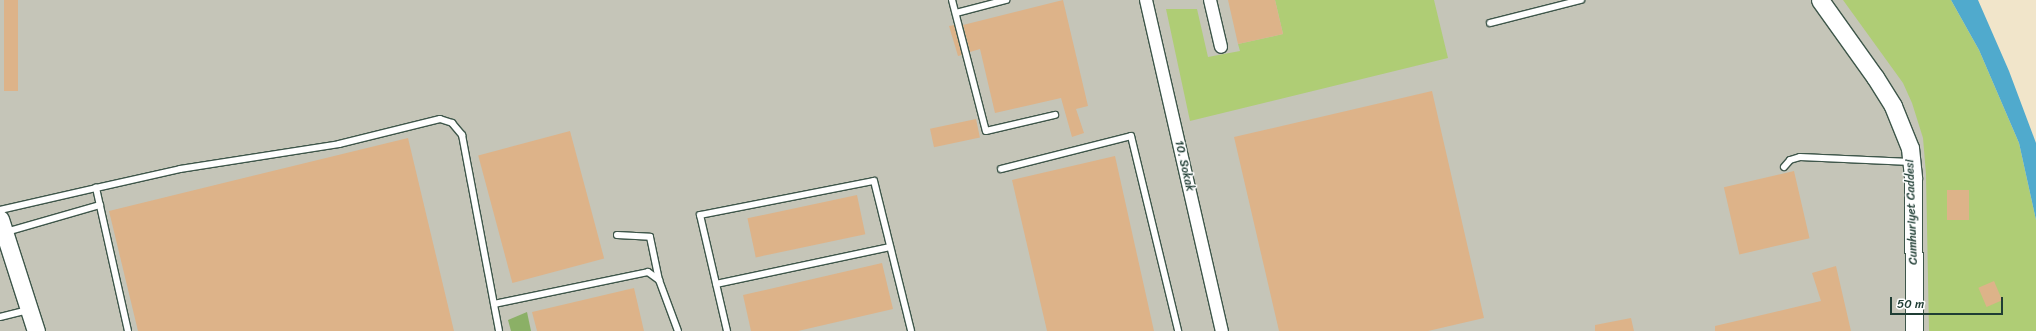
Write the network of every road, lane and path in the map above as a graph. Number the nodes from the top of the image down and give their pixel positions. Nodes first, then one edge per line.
1 (952, 0) edge
2 (1006, 0) edge
3 (1146, 0) edge
4 (1210, 0) edge
5 (1581, 0) edge
6 (1820, 0) edge
7 (956, 13) junction
8 (1490, 23) dead end
9 (1221, 48) dead end
10 (1055, 115) dead end
11 (1911, 162) junction
12 (1784, 167) dead end
13 (1001, 169) dead end
14 (96, 188) junction
15 (100, 205) junction
16 (0, 210) edge
17 (2, 226) edge
18 (617, 235) dead end
19 (890, 247) junction
20 (659, 280) junction
21 (716, 284) junction
22 (494, 304) junction
23 (30, 310) junction
24 (0, 317) edge
25 (36, 331) edge
26 (128, 331) edge
27 (499, 331) edge
28 (678, 331) edge
29 (727, 331) edge
30 (911, 331) edge
31 (1178, 331) edge
32 (1222, 331) edge
33 (1914, 331) edge

1 - 7 lane
2 - 7 lane
3 - 32 street, 10. Sokak
4 - 9 street
5 - 8 lane
6 - 11 street, Cumhuriyet Caddesi
7 - 10 lane
11 - 12 lane
11 - 33 street, Cumhuriyet Caddesi
13 - 31 lane
14 - 15 lane
14 - 16 lane
14 - 22 lane
15 - 17 lane
15 - 26 lane
17 - 23 street
18 - 20 lane
19 - 21 lane
19 - 21 lane
19 - 30 lane
20 - 22 lane
20 - 28 lane
21 - 29 lane
22 - 27 lane
23 - 24 lane
23 - 25 street

